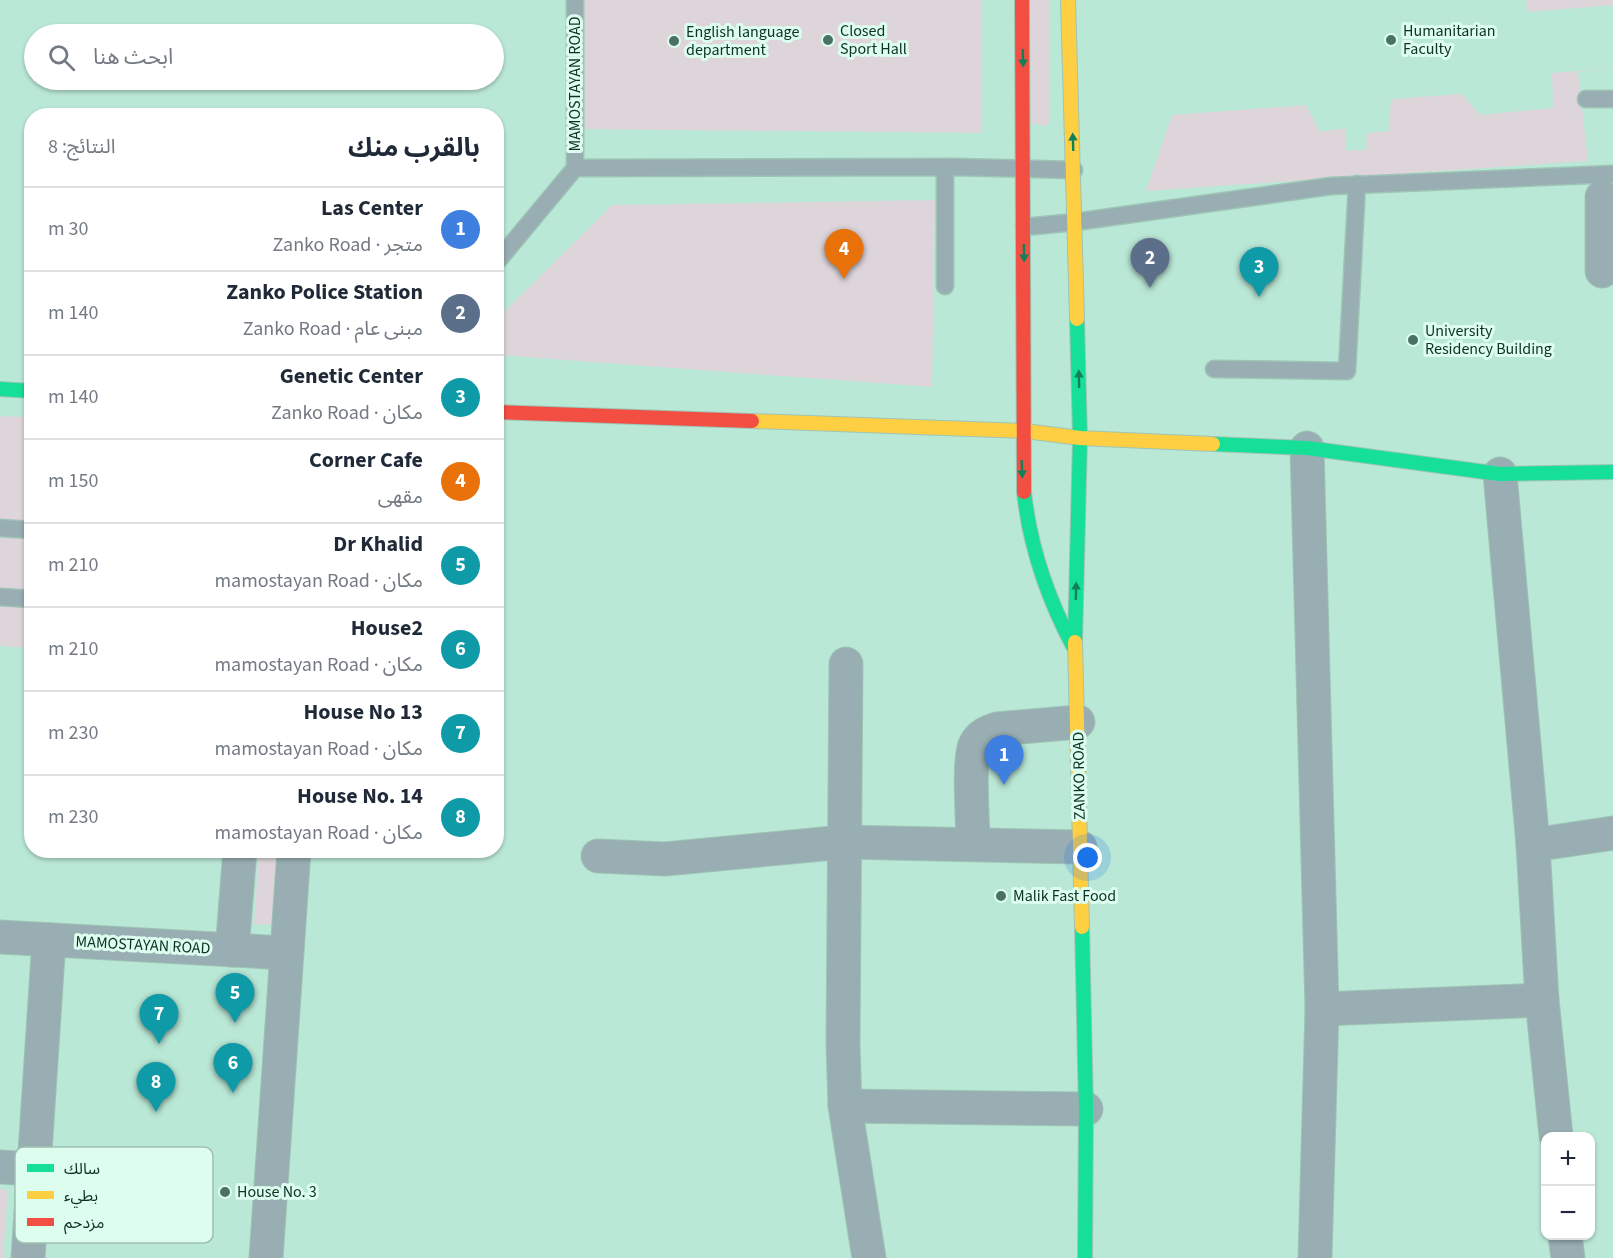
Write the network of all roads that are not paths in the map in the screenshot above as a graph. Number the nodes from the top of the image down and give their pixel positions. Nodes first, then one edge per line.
1 (575, 0) edge
2 (1022, 0) edge
3 (1068, 0) edge
4 (1586, 99) dead end
5 (1613, 99) edge
6 (945, 167) junction
7 (575, 168) junction
8 (1024, 170) junction
9 (1074, 170) junction
10 (1357, 184) junction
11 (1607, 185) edge
12 (1075, 222) junction
13 (1024, 227) junction
14 (504, 253) edge
15 (1602, 271) dead end
16 (945, 285) dead end
17 (1214, 369) dead end
18 (0, 389) edge
19 (24, 390) edge
20 (504, 412) edge
21 (1025, 431) junction
22 (1080, 438) junction
23 (1307, 448) junction
24 (1613, 472) edge
25 (1500, 474) junction
26 (0, 528) edge
27 (24, 530) edge
28 (0, 597) edge
29 (24, 598) edge
30 (1075, 650) junction
31 (846, 664) dead end
32 (1078, 723) junction
33 (1613, 833) edge
34 (844, 842) junction
35 (973, 844) junction
36 (1533, 845) junction
37 (1080, 847) junction
38 (598, 856) dead end
39 (239, 858) edge
40 (293, 858) edge
41 (0, 937) edge
42 (49, 940) junction
43 (232, 950) junction
44 (286, 954) junction
45 (1542, 1000) junction
46 (1322, 1009) junction
47 (845, 1106) junction
48 (1086, 1109) junction
49 (1555, 1132) edge
50 (35, 1147) edge
51 (0, 1167) edge
52 (15, 1168) edge
53 (1566, 1240) edge
54 (29, 1243) edge
55 (28, 1258) edge
56 (266, 1258) edge
57 (869, 1258) edge
58 (1084, 1258) edge
59 (1315, 1258) edge
60 (1568, 1258) edge

1 - 7 lane, MAMOSTAYAN ROAD
2 -> 8 street
9 -> 3 street, ZANKO ROAD
4 - 5 lane
6 - 7 lane
6 - 8 lane
6 - 16 lane
7 - 14 lane
8 - 9 lane
8 - 13 street
9 - 12 street, ZANKO ROAD
10 - 11 lane
10 - 12 lane
10 - 17 lane
11 - 15 street
12 - 13 lane
22 -> 12 street, ZANKO ROAD
13 -> 21 street
18 - 19 street
20 - 21 street
21 - 22 street
21 -> 30 street
22 - 23 street
30 -> 22 street, ZANKO ROAD
23 - 25 street
23 - 46 street
24 - 25 street
25 - 36 street
26 - 27 lane
28 - 29 lane
30 - 32 street, ZANKO ROAD
31 - 34 street
32 - 35 street
32 - 37 street, ZANKO ROAD
33 - 36 street
34 - 35 street
34 - 38 street
34 - 47 street
35 - 37 street
36 - 45 street
37 - 48 street, ZANKO ROAD
39 - 43 street
40 - 44 street
41 - 42 street, MAMOSTAYAN ROAD
42 - 43 street, MAMOSTAYAN ROAD
42 - 50 street
43 - 44 street, MAMOSTAYAN ROAD
44 - 56 street
45 - 46 street
45 - 49 street
46 - 59 street
47 - 48 street
47 - 57 street
48 - 58 street, ZANKO ROAD
51 - 52 street
53 - 60 street
54 - 55 street

